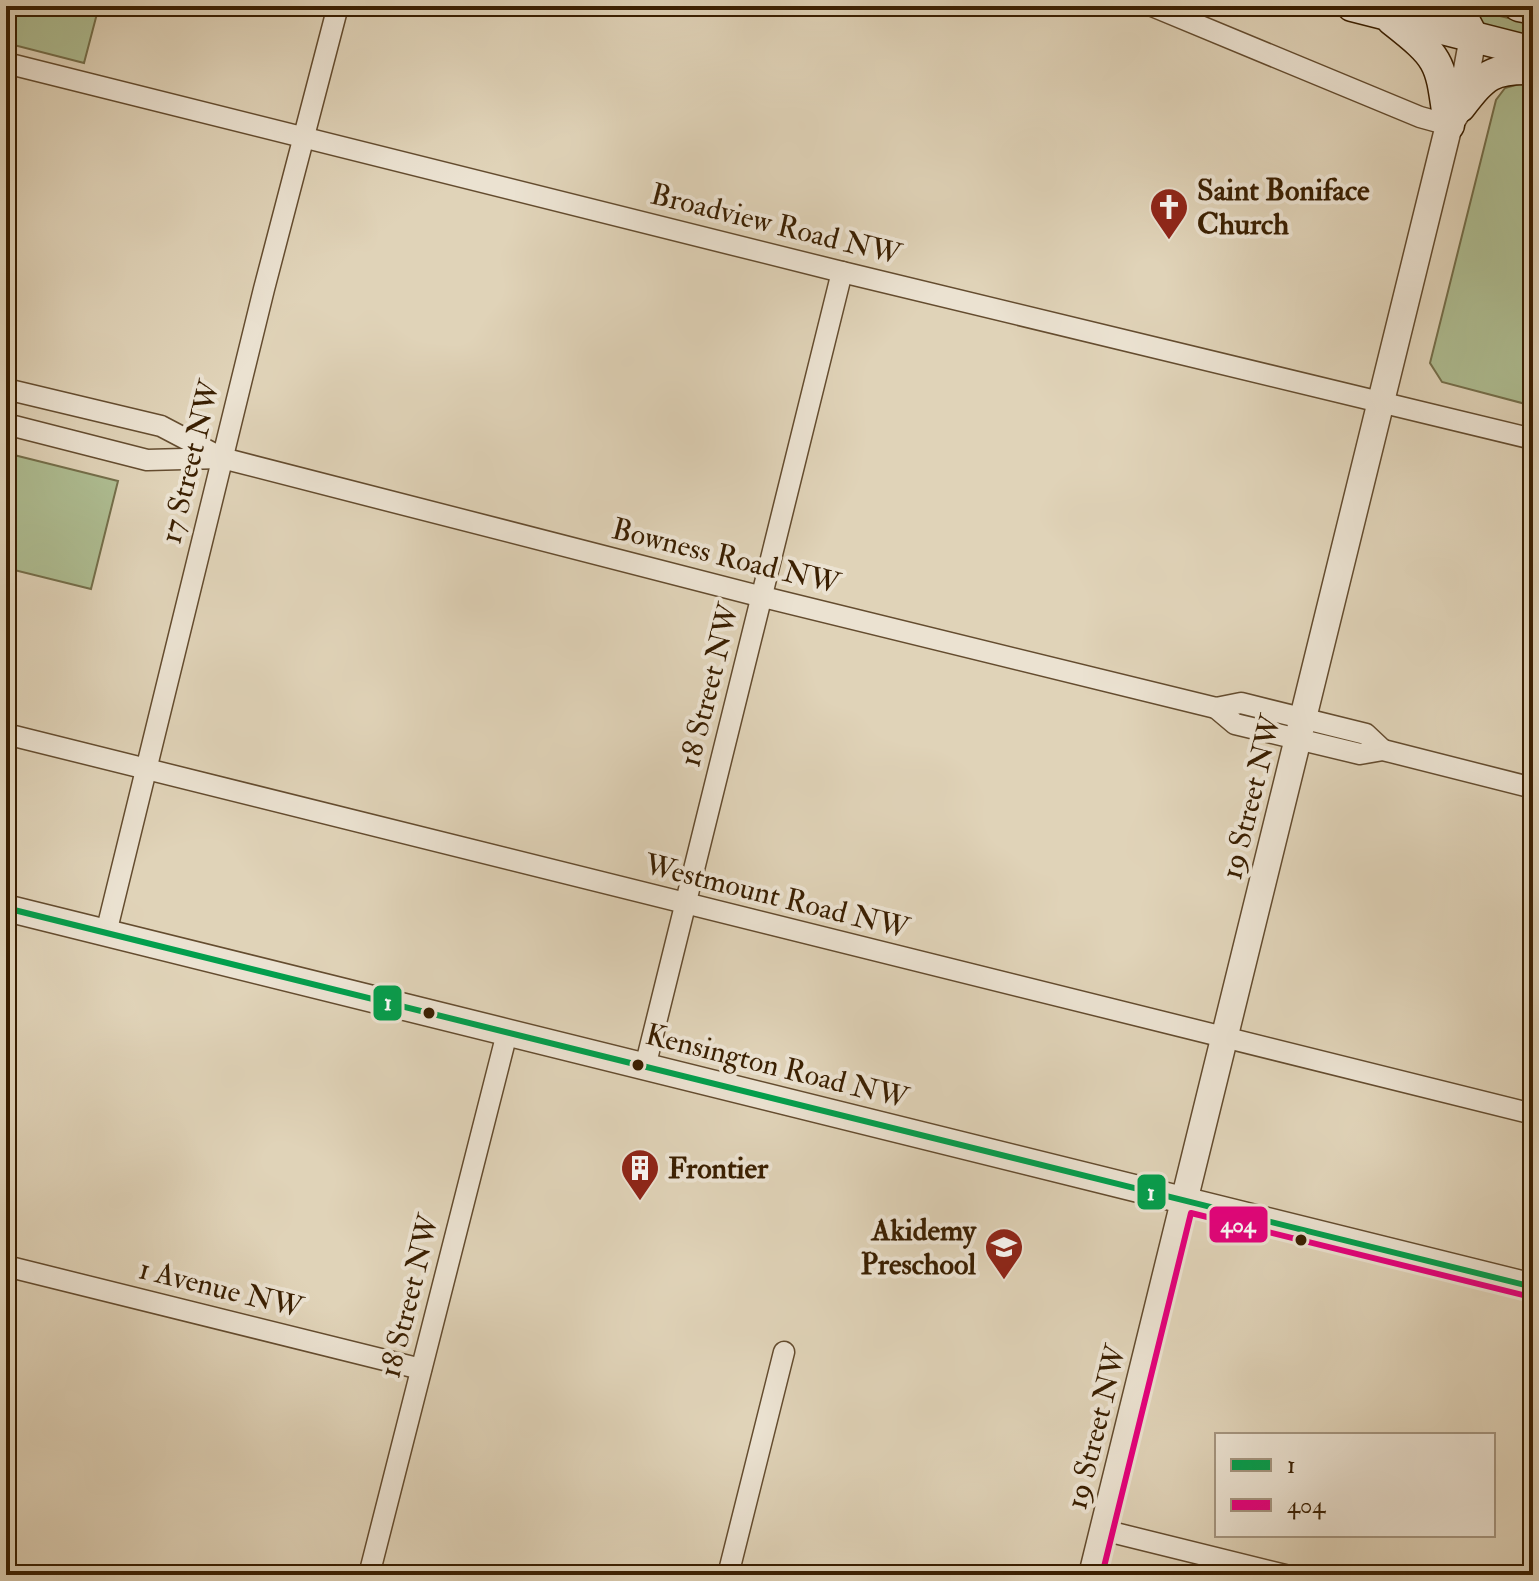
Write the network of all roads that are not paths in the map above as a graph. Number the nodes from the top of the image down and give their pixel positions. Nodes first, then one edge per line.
1 (338, 6) edge
2 (1152, 6) edge
3 (1352, 6) edge
4 (1451, 6) edge
5 (1519, 6) edge
6 (1533, 9) edge
7 (1384, 14) junction
8 (1473, 37) junction
9 (1533, 52) edge
10 (6, 63) edge
11 (1533, 69) edge
12 (1455, 116) junction
13 (304, 137) junction
14 (842, 272) junction
15 (6, 389) edge
16 (1383, 402) junction
17 (6, 424) edge
18 (1533, 439) edge
19 (222, 458) junction
20 (763, 597) junction
21 (1301, 729) junction
22 (6, 734) edge
23 (146, 769) junction
24 (1533, 788) edge
25 (686, 904) junction
26 (6, 908) edge
27 (106, 933) junction
28 (507, 1033) junction
29 (1224, 1038) junction
30 (645, 1067) junction
31 (1533, 1114) edge
32 (1184, 1201) junction
33 (6, 1266) edge
34 (1533, 1287) edge
35 (784, 1352) dead end
36 (421, 1369) junction
37 (1103, 1530) junction
38 (369, 1575) edge
39 (728, 1575) edge
40 (1092, 1575) edge
41 (1285, 1575) edge

1 - 13 street, 17 Street NW
2 - 12 street
3 - 7 main road
4 - 8 main road
5 - 6 main road
7 - 8 main road
7 - 12 main road
8 - 9 main road
8 - 12 street, 19 Street NW
10 - 13 street, Broadview Road NW
11 - 12 main road
12 - 16 street, 19 Street NW
13 - 14 street, Broadview Road NW
13 - 19 street, 17 Street NW
14 - 16 street, Broadview Road NW
14 - 20 street, 18 Street NW
15 - 19 street, Bowness Road NW
16 - 18 street, Broadview Road NW
16 - 21 street, 19 Street NW
17 - 19 street, Bowness Road NW
19 - 20 street, Bowness Road NW
19 - 23 street, 17 Street NW
20 - 21 street, Bowness Road NW
20 - 25 street, 18 Street NW
21 - 24 street, Bowness Road NW
21 - 29 street, 19 Street NW
22 - 23 street, Westmount Road NW
23 - 25 street, Westmount Road NW
23 - 27 street, 17 Street NW
25 - 29 street, Westmount Road NW
25 - 30 street, 18 Street NW
26 - 27 street, Kensington Road NW
27 - 28 street, Kensington Road NW
28 - 30 street, Kensington Road NW
28 - 36 street, 18 Street NW
29 - 31 street, Westmount Road NW
29 - 32 street, 19 Street NW
30 - 32 street, Kensington Road NW
32 - 34 street, Kensington Road NW
32 - 37 street, 19 Street NW
33 - 36 street, 1 Avenue NW
35 - 39 street
36 - 38 street, 18 Street NW
37 - 40 street, 19 Street NW
37 - 41 street

